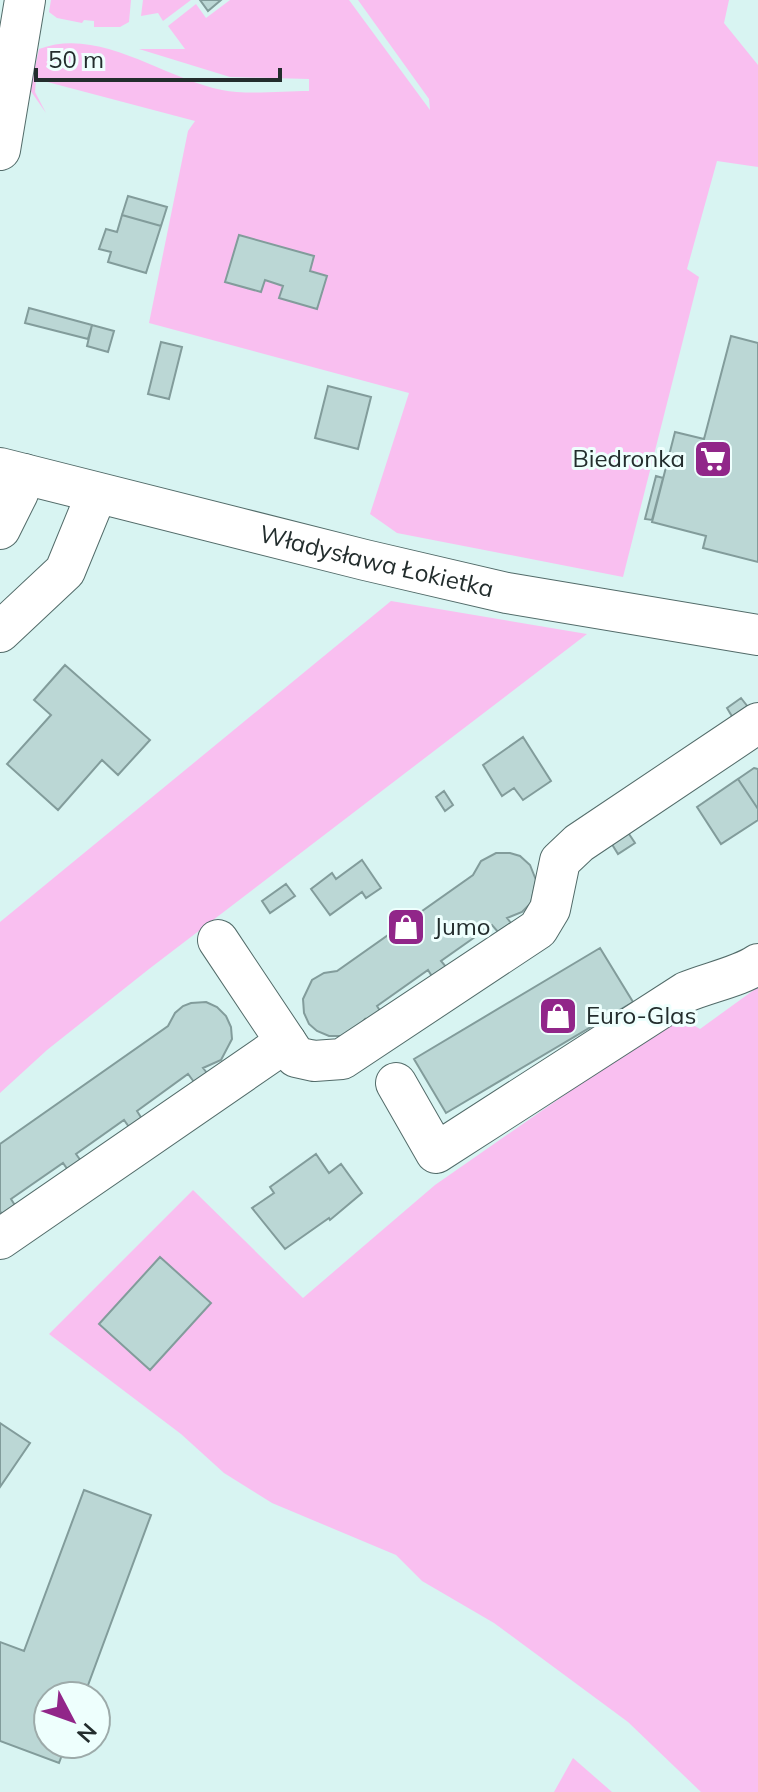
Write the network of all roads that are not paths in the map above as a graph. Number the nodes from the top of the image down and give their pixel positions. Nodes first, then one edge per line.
1 (15, 18) edge
2 (0, 150) edge
3 (12, 471) edge
4 (97, 493) junction
5 (0, 529) edge
6 (0, 632) edge
7 (758, 635) edge
8 (758, 723) edge
9 (218, 940) dead end
10 (758, 964) edge
11 (286, 1042) junction
12 (396, 1083) dead end
13 (0, 1239) edge

1 - 2 street
3 - 4 street, Władysława Łokietka
3 - 5 street
4 - 6 street
4 - 7 street, Władysława Łokietka
8 - 11 street
9 - 11 street
10 - 12 street
11 - 13 street

